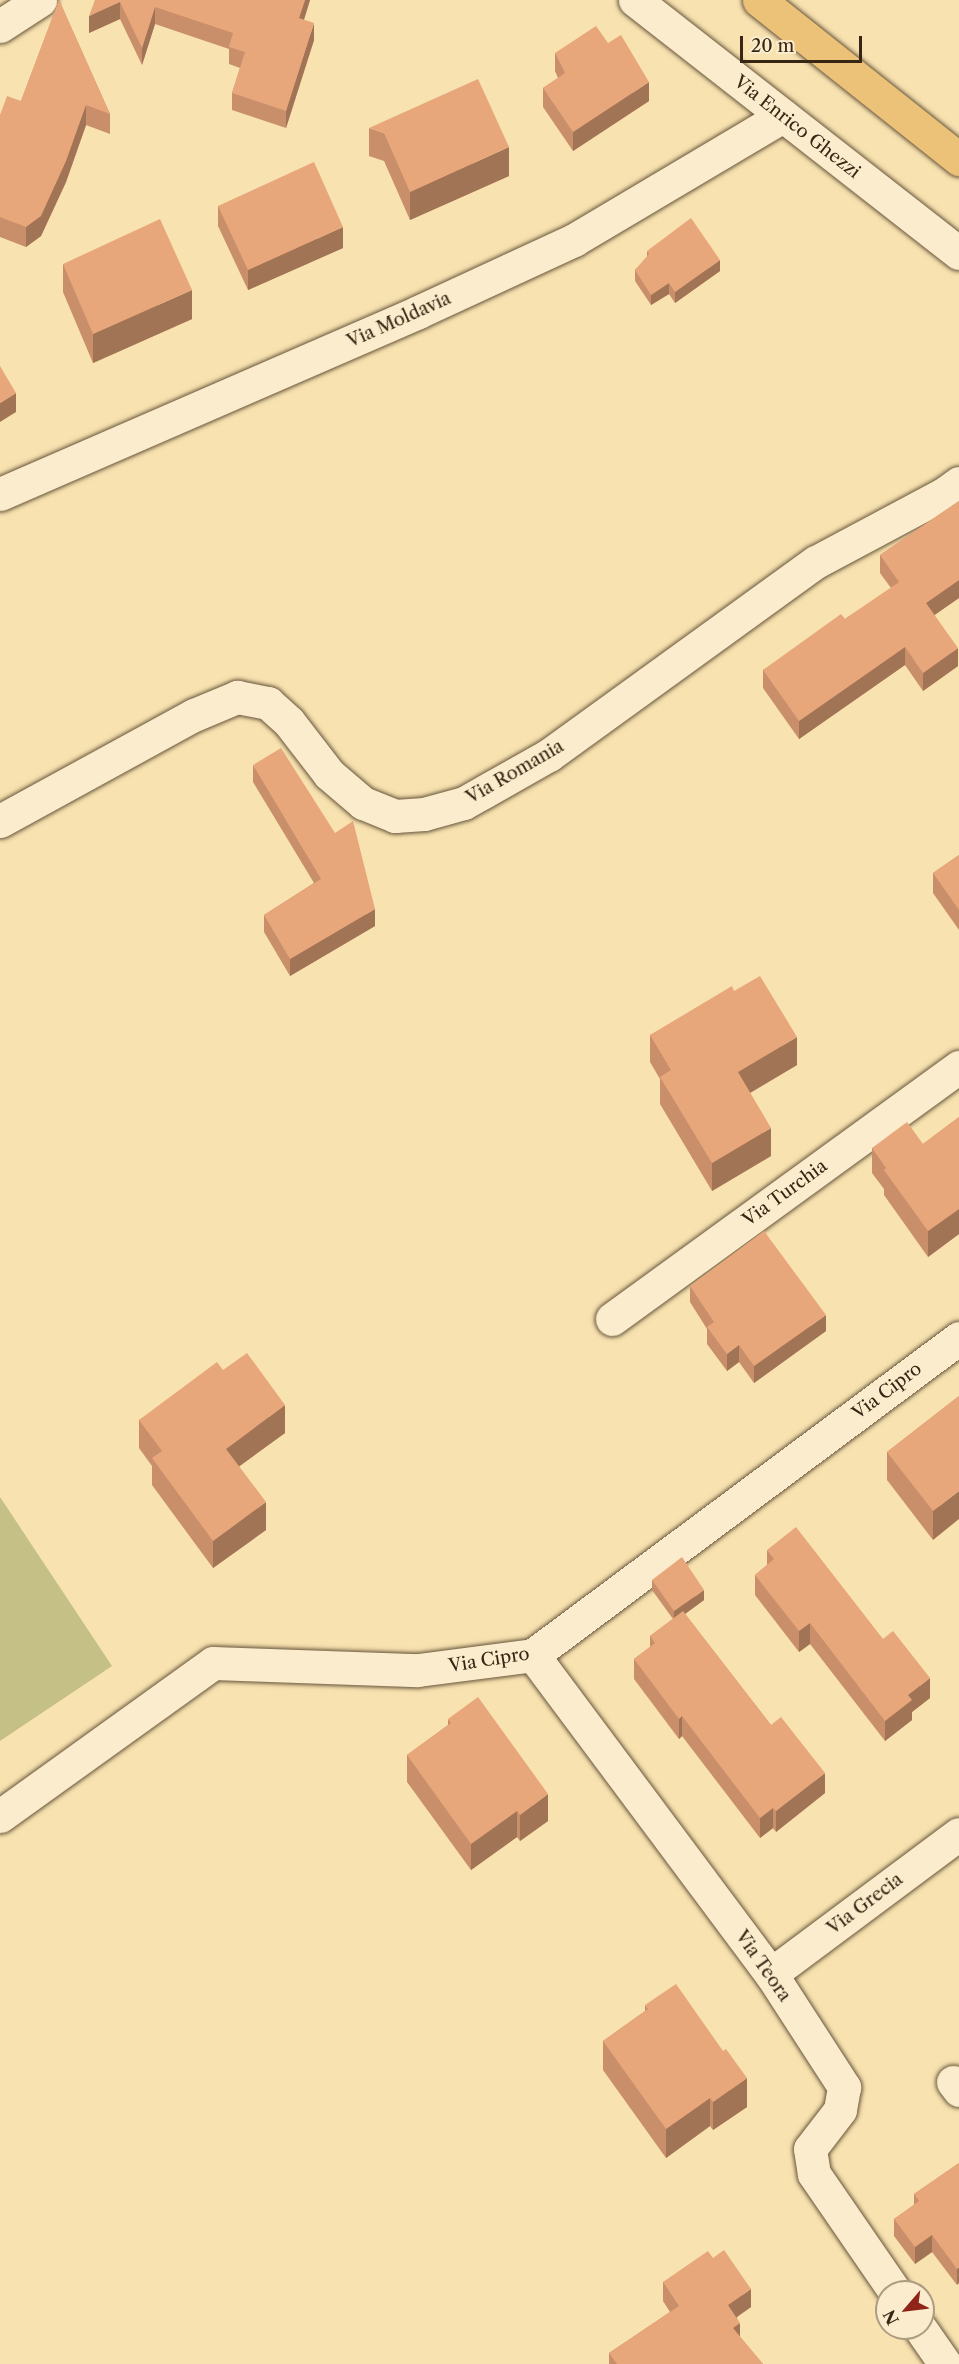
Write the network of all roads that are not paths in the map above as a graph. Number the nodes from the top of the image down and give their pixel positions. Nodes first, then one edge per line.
1 (40, 0) edge
2 (635, 0) edge
3 (759, 0) edge
4 (0, 26) edge
5 (783, 116) junction
6 (959, 159) edge
7 (959, 253) edge
8 (959, 483) edge
9 (0, 494) edge
10 (0, 821) edge
11 (959, 1067) edge
12 (612, 1319) dead end
13 (959, 1338) edge
14 (533, 1655) junction
15 (0, 1816) edge
16 (959, 1834) edge
17 (771, 1974) junction
18 (888, 2280) edge
19 (928, 2340) edge
20 (945, 2364) edge

1 - 4 street
2 - 5 street, Via Enrico Ghezzi
3 - 6 main road
5 - 7 street, Via Enrico Ghezzi
5 - 9 street, Via Moldavia
8 - 10 street, Via Romania
11 - 12 street, Via Turchia
13 - 14 street, Via Cipro
14 - 15 street, Via Cipro
14 - 17 street, Via Teora
16 - 17 street, Via Grecia
17 - 18 street, Via Teora
19 - 20 street

